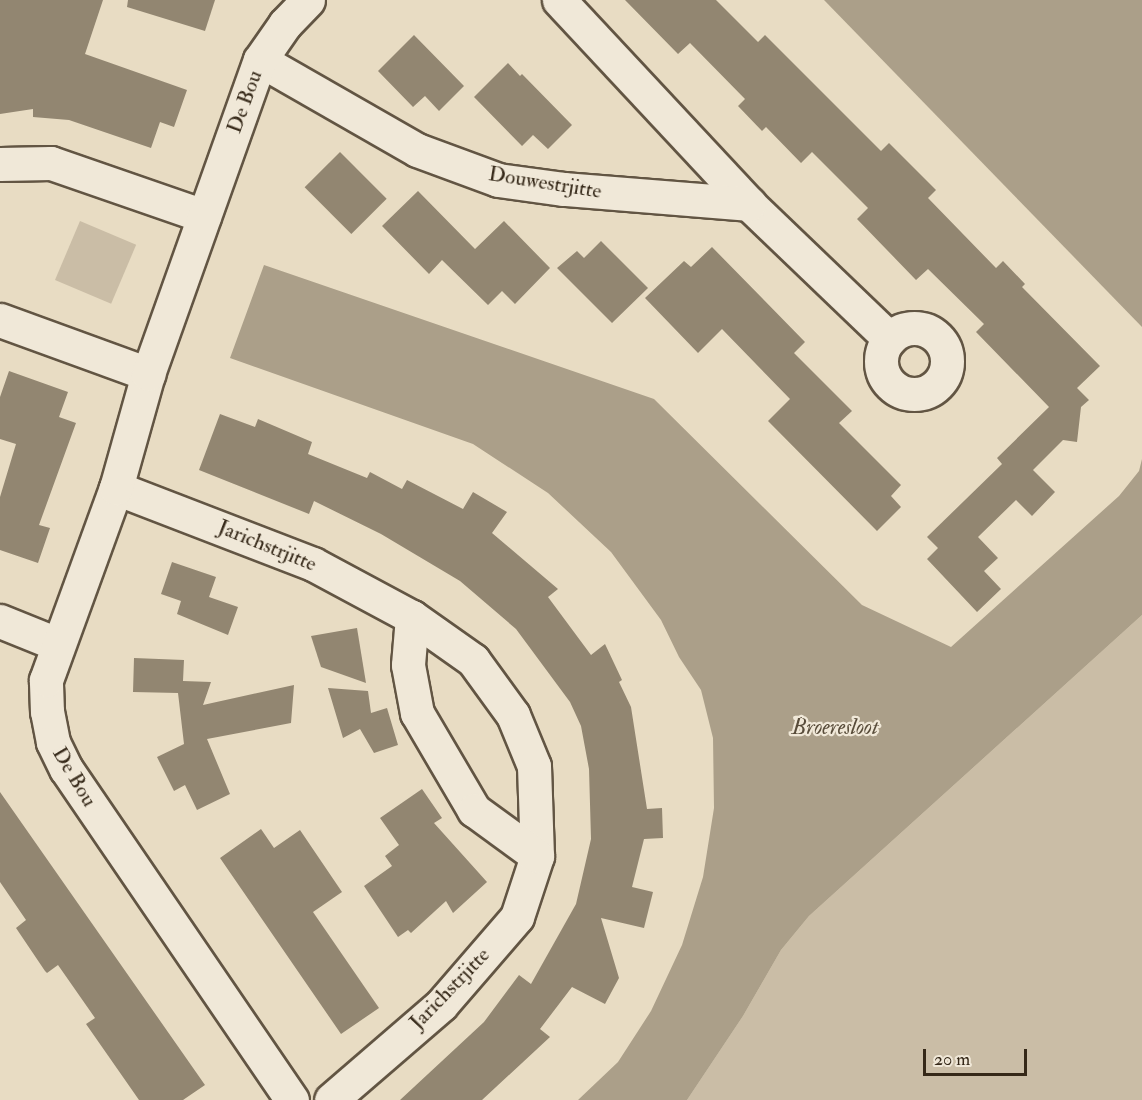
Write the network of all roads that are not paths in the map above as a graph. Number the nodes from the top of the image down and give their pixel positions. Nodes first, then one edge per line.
1 (308, 0) edge
2 (560, 0) edge
3 (260, 60) junction
4 (0, 164) edge
5 (749, 204) junction
6 (204, 216) junction
7 (0, 320) edge
8 (890, 339) dead end
9 (148, 374) junction
10 (116, 488) junction
11 (412, 617) junction
12 (0, 621) edge
13 (57, 644) junction
14 (537, 856) junction
15 (292, 1100) edge
16 (331, 1100) edge

1 - 3 street, De Bou
2 - 5 street
3 - 5 street, Douwestrjitte
3 - 6 street, De Bou
4 - 6 street
5 - 8 street
6 - 9 street, De Bou
7 - 9 street
9 - 10 street, De Bou
10 - 11 street, Jarichstrjitte
10 - 13 street, De Bou
11 - 14 street
11 - 14 street, Jarichstrjitte
12 - 13 street
13 - 15 street, De Bou
14 - 16 street, Jarichstrjitte

